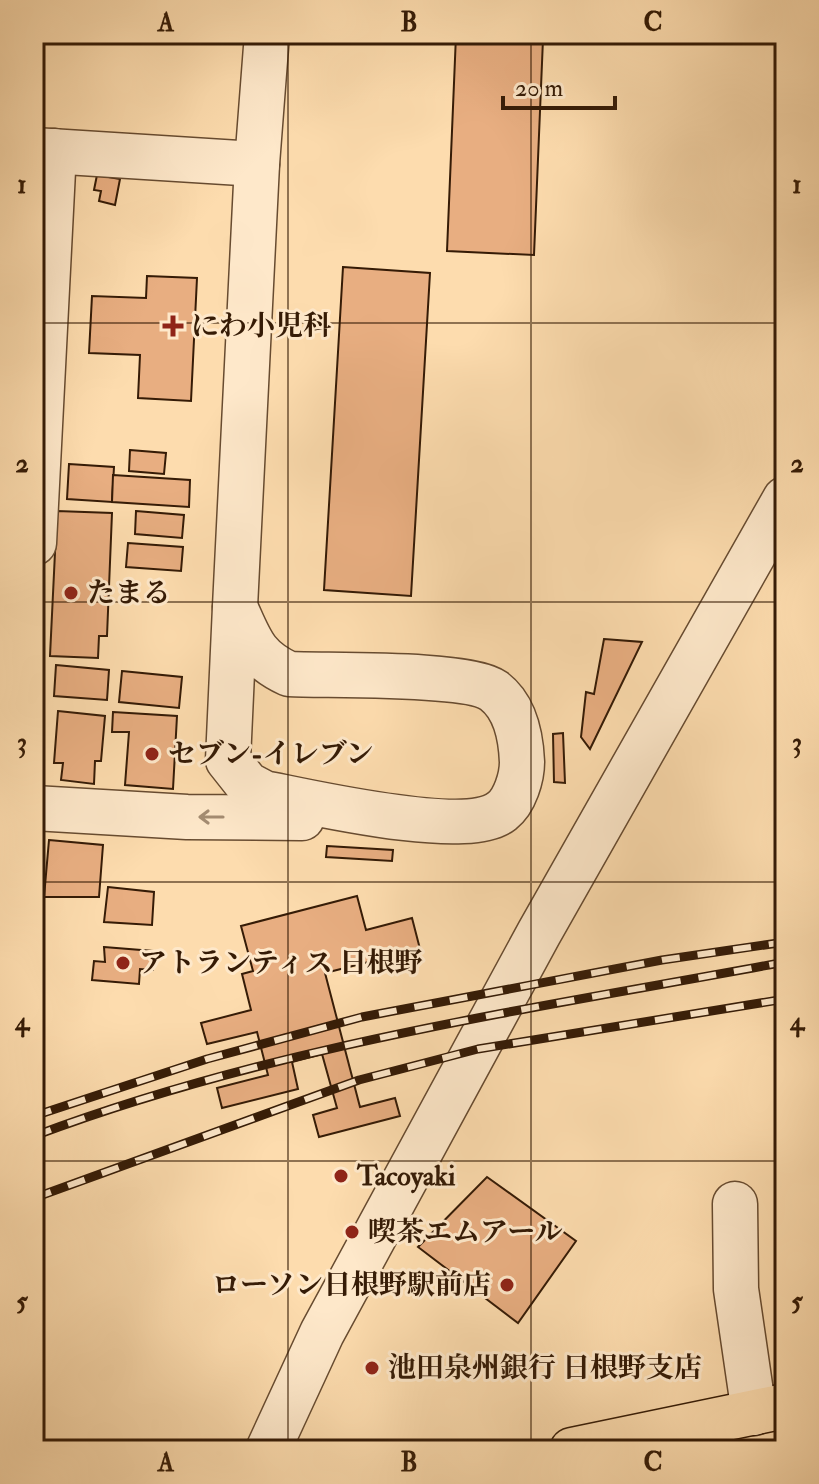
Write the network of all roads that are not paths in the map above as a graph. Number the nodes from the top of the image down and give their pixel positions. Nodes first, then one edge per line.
1 (267, 34) edge
2 (44, 150) edge
3 (257, 164) junction
4 (38, 415) edge
5 (785, 499) edge
6 (34, 543) edge
7 (235, 607) junction
8 (289, 674) junction
9 (247, 784) junction
10 (34, 808) edge
11 (429, 821) junction
12 (735, 1204) dead end
13 (769, 1410) edge
14 (588, 1448) edge
15 (268, 1450) edge

1 - 3 street
2 - 3 street
2 - 4 street
3 - 7 street
4 - 6 street
5 - 15 street
7 - 8 street
7 - 9 street
8 - 9 street
8 - 11 street
9 - 11 street
11 -> 10 street
12 - 13 street
13 - 14 main road

